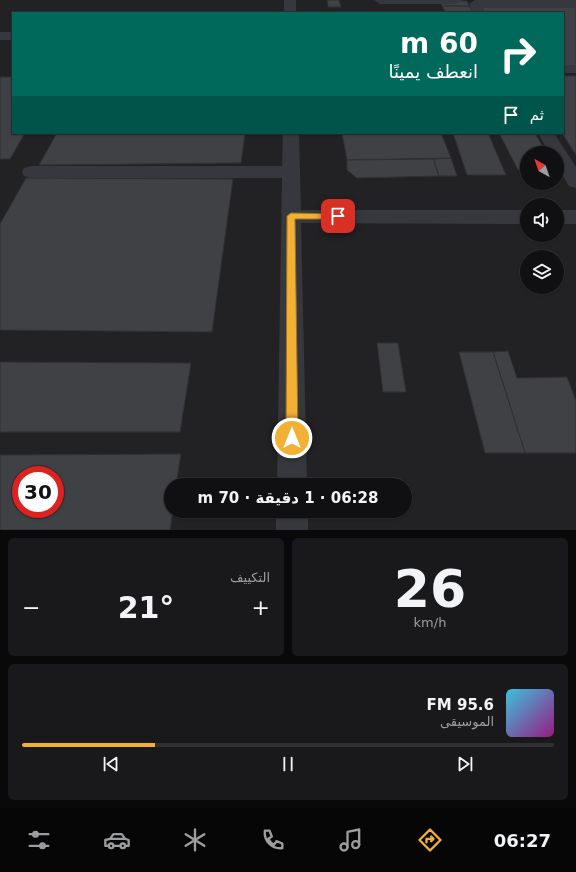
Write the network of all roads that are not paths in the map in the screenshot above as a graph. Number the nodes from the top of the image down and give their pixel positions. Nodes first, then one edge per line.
1 (290, 0) edge
2 (380, 0) edge
3 (456, 0) edge
4 (576, 4) edge
5 (290, 12) edge
6 (479, 12) edge
7 (0, 36) edge
8 (12, 36) edge
9 (564, 69) edge
10 (576, 69) edge
11 (564, 74) edge
12 (576, 74) edge
13 (290, 134) edge
14 (547, 134) edge
15 (31, 172) dead end
16 (291, 172) junction
17 (576, 182) edge
18 (291, 216) junction
19 (520, 217) edge
20 (564, 217) edge
21 (576, 217) edge
22 (292, 478) edge
23 (292, 518) edge
24 (292, 530) edge

1 - 5 street
2 - 3 street
4 - 6 street
7 - 8 street
9 - 10 street
11 - 12 street
13 - 16 street
14 - 17 street
15 - 16 street
16 - 18 street
18 - 19 street
18 - 22 street
20 - 21 street
23 - 24 street

